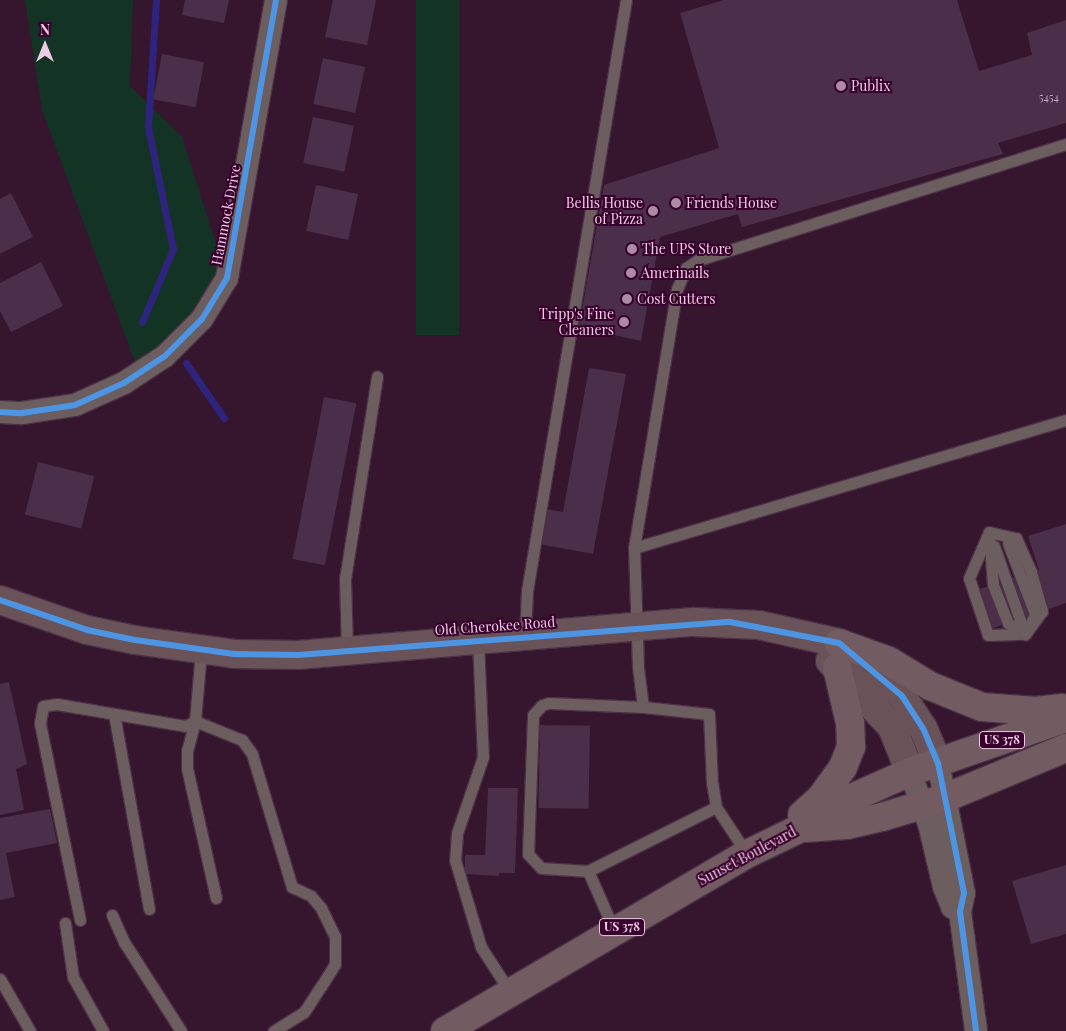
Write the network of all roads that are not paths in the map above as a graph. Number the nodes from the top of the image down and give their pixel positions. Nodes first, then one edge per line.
1 (276, 0) edge
2 (626, 0) edge
3 (1066, 144) edge
4 (377, 377) dead end
5 (0, 412) edge
6 (1066, 420) edge
7 (989, 532) junction
8 (634, 548) junction
9 (0, 600) edge
10 (638, 626) junction
11 (1025, 634) junction
12 (525, 637) junction
13 (478, 640) junction
14 (347, 650) junction
15 (201, 651) junction
16 (838, 655) junction
17 (643, 707) junction
18 (1066, 708) edge
19 (114, 714) junction
20 (1066, 718) edge
21 (196, 721) junction
22 (1066, 748) edge
23 (938, 763) junction
24 (910, 772) junction
25 (932, 802) junction
26 (716, 807) junction
27 (789, 833) junction
28 (748, 854) junction
29 (588, 871) junction
30 (216, 898) dead end
31 (149, 909) dead end
32 (112, 915) dead end
33 (80, 920) dead end
34 (65, 923) dead end
35 (615, 932) junction
36 (0, 979) edge
37 (510, 992) junction
38 (30, 1031) edge
39 (103, 1031) edge
40 (181, 1031) edge
41 (274, 1031) edge
42 (445, 1031) edge
43 (976, 1031) edge

1 - 5 street, Hammock Drive
2 - 12 lane
3 - 8 lane
4 - 14 lane
6 - 8 lane
7 - 11 lane
7 - 11 lane
7 - 11 lane
8 - 10 lane
9 - 15 street, Old Cherokee Road
10 - 12 street, Old Cherokee Road
10 - 16 street, Old Cherokee Road
10 - 17 lane
12 - 13 street, Old Cherokee Road
13 - 14 street, Old Cherokee Road
13 - 37 lane
14 - 15 street, Old Cherokee Road
15 - 21 lane
16 - 18 main road
16 - 23 street, Old Cherokee Road
16 - 24 street, Old Cherokee Road
16 - 27 main road
17 - 26 lane
17 - 29 lane
19 - 21 lane
19 - 31 lane
19 - 33 lane
20 - 23 main road, Sunset Boulevard / US 378
21 - 30 lane
21 - 41 lane
22 - 25 main road
23 - 24 main road, Sunset Boulevard / US 378
23 - 25 street
24 - 25 street
24 - 27 main road, Sunset Boulevard / US 378
25 - 27 main road
25 - 43 street
26 - 28 lane
26 - 29 lane
27 - 28 main road, Sunset Boulevard / US 378
28 - 35 main road, Sunset Boulevard / US 378
29 - 35 lane
32 - 40 lane
34 - 39 lane
35 - 37 main road, Sunset Boulevard / US 378
36 - 38 lane
37 - 42 main road, Sunset Boulevard / US 378

